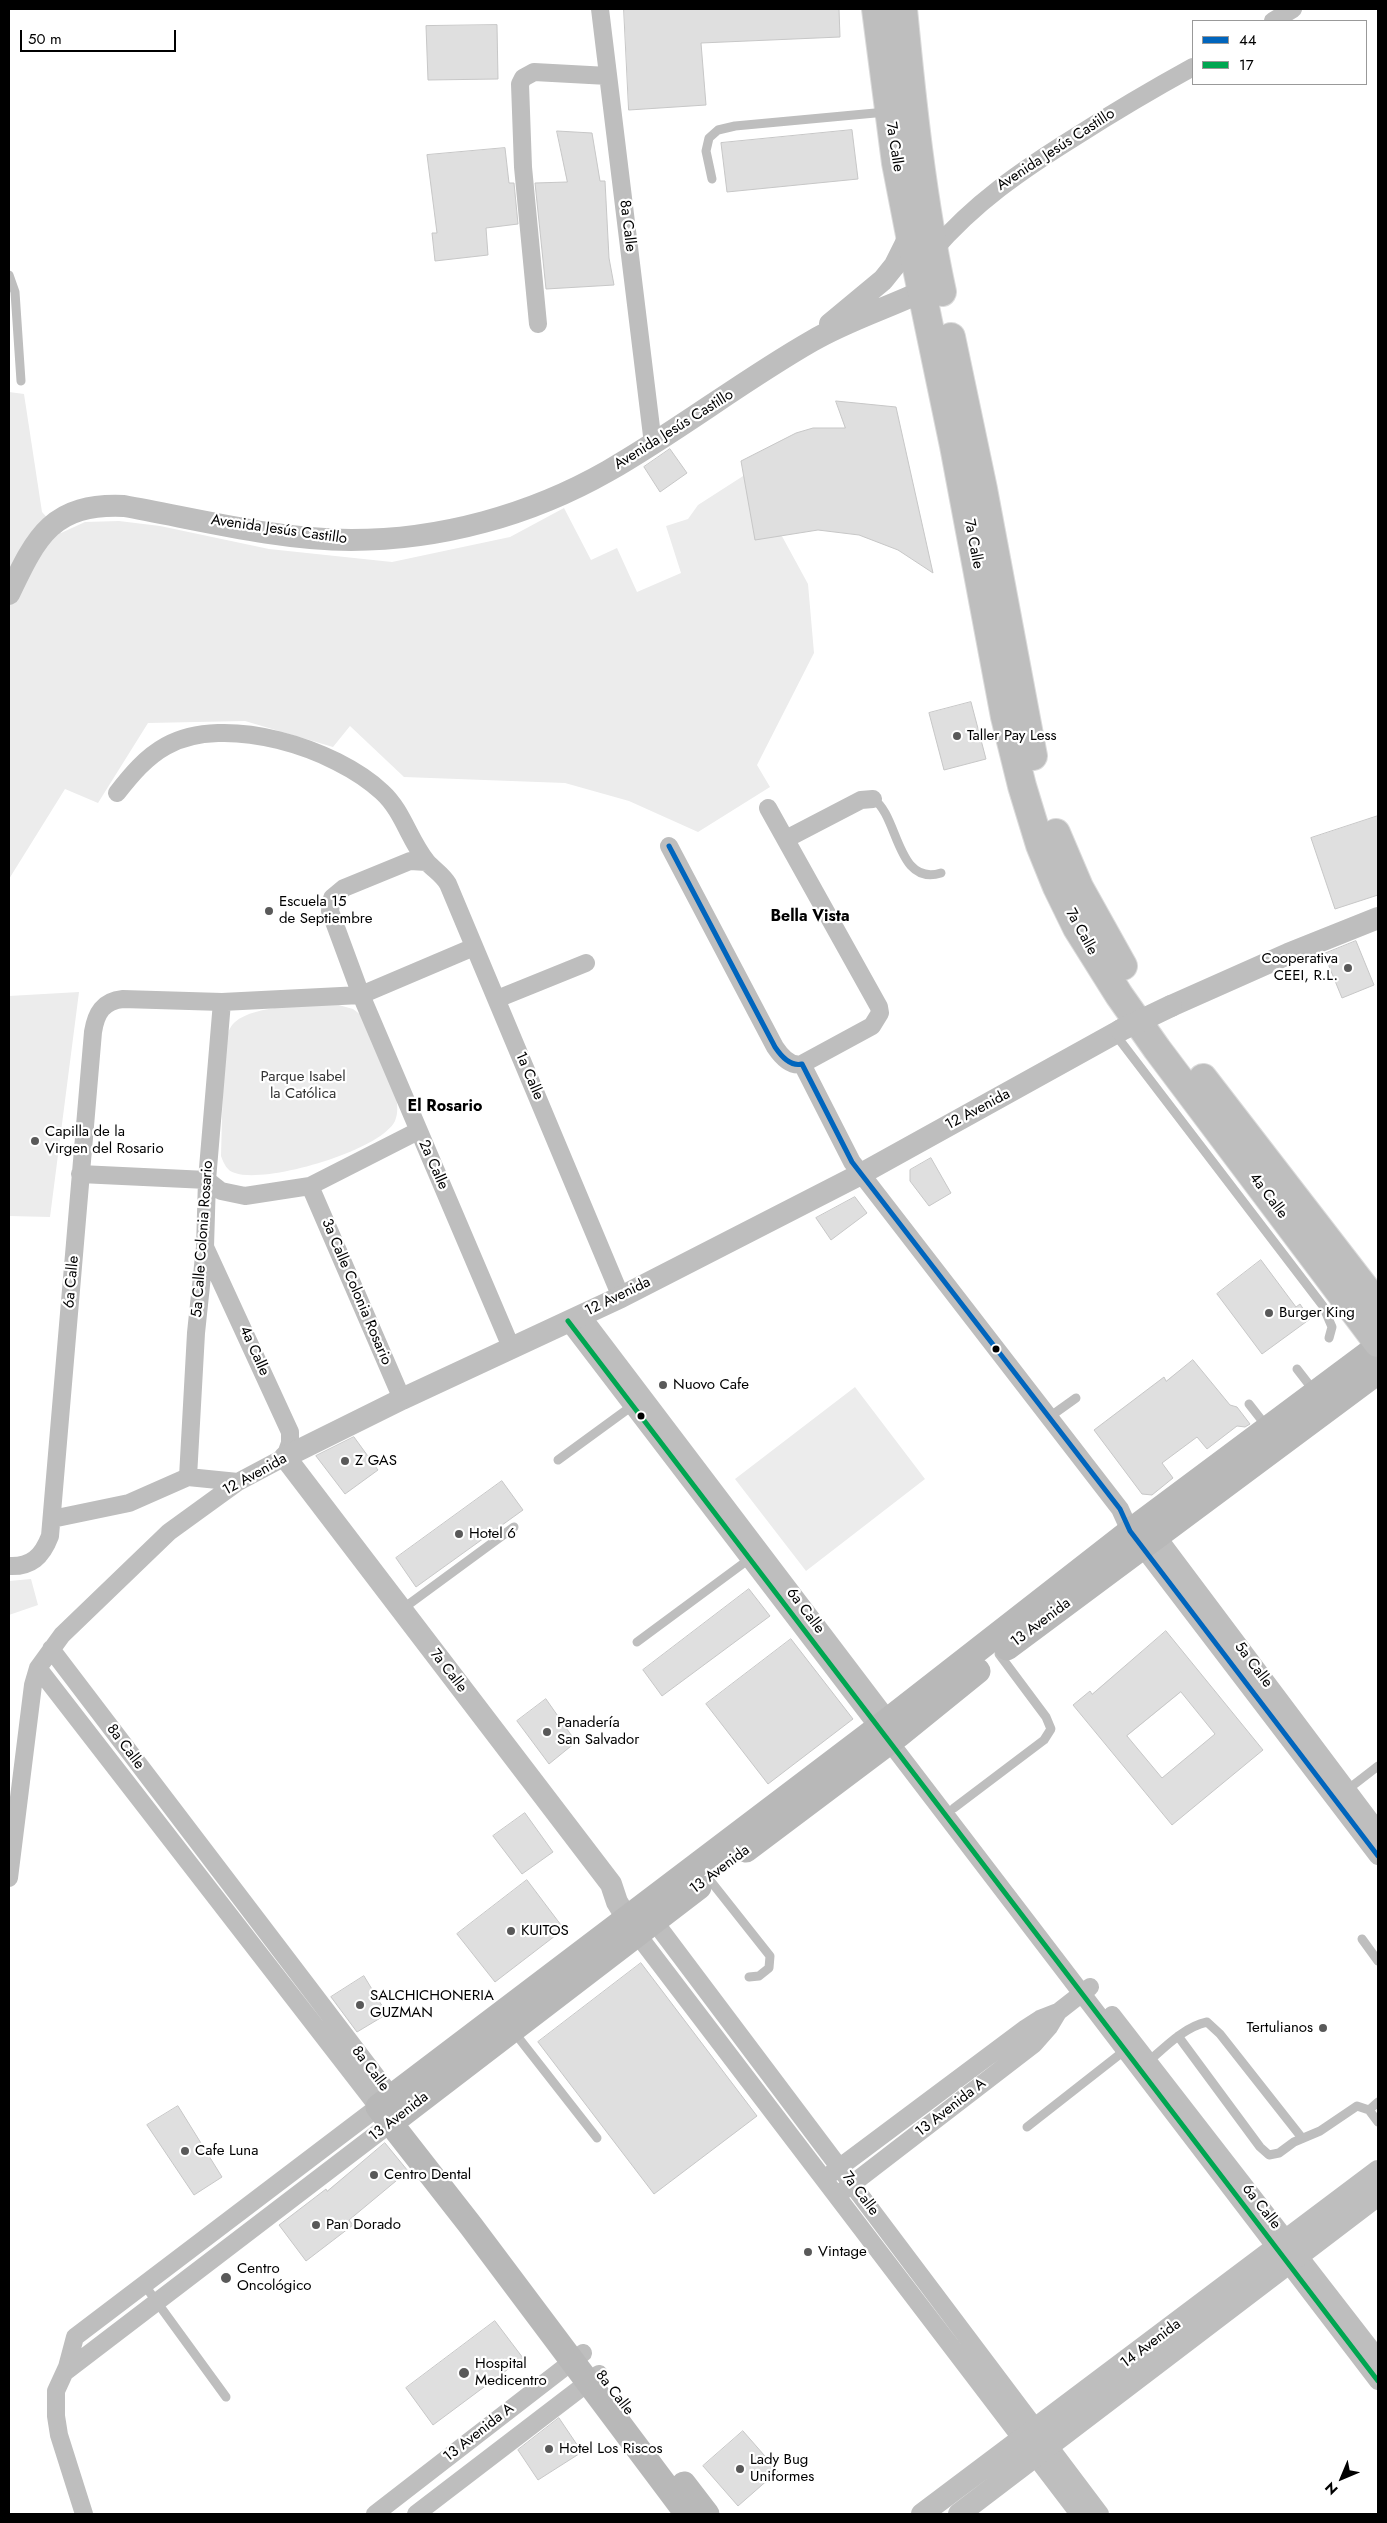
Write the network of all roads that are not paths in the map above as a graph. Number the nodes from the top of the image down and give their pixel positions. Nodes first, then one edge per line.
1 (600, 9) edge
2 (876, 9) edge
3 (903, 9) edge
4 (1294, 9) edge
5 (1275, 20) edge
6 (1192, 68) edge
7 (608, 76) junction
8 (889, 112) junction
9 (712, 179) dead end
10 (910, 235) junction
11 (933, 251) junction
12 (9, 275) edge
13 (923, 292) junction
14 (538, 324) dead end
15 (813, 340) junction
16 (22, 381) dead end
17 (654, 444) junction
18 (9, 594) edge
19 (117, 793) dead end
20 (872, 799) joint
21 (768, 808) dead end
22 (786, 840) junction
23 (669, 846) dead end
24 (427, 862) junction
25 (941, 873) dead end
26 (1378, 918) edge
27 (474, 946) junction
28 (586, 963) dead end
29 (361, 995) junction
30 (497, 999) junction
31 (222, 1002) junction
32 (1118, 1032) junction
33 (1164, 1044) junction
34 (802, 1064) junction
35 (418, 1131) junction
36 (80, 1174) junction
37 (861, 1174) junction
38 (206, 1180) junction
39 (310, 1186) junction
40 (205, 1247) junction
41 (621, 1297) junction
42 (1378, 1305) edge
43 (574, 1318) junction
44 (1329, 1338) dead end
45 (1378, 1345) edge
46 (511, 1347) junction
47 (1297, 1369) dead end
48 (1378, 1372) edge
49 (1316, 1393) junction
50 (1076, 1398) dead end
51 (402, 1399) junction
52 (1249, 1404) dead end
53 (632, 1406) junction
54 (1048, 1418) junction
55 (1267, 1427) junction
56 (285, 1457) junction
57 (558, 1460) dead end
58 (686, 1465) junction
59 (188, 1478) junction
60 (238, 1482) junction
61 (52, 1519) junction
62 (514, 1527) dead end
63 (1138, 1528) junction
64 (754, 1555) junction
65 (9, 1566) edge
66 (401, 1610) junction
67 (637, 1642) dead end
68 (51, 1649) junction
69 (999, 1654) junction
70 (38, 1668) junction
71 (889, 1731) junction
72 (1378, 1766) edge
73 (1347, 1790) junction
74 (954, 1808) junction
75 (1378, 1831) edge
76 (12, 1841) edge
77 (1378, 1856) edge
78 (9, 1878) edge
79 (709, 1878) junction
80 (641, 1921) junction
81 (1362, 1939) dead end
82 (1378, 1961) edge
83 (749, 1977) dead end
84 (1086, 1990) junction
85 (1058, 2012) junction
86 (512, 2030) junction
87 (1178, 2036) junction
88 (1124, 2051) junction
89 (1148, 2062) junction
90 (1378, 2102) edge
91 (391, 2110) junction
92 (1368, 2110) junction
93 (1378, 2122) edge
94 (1027, 2127) dead end
95 (597, 2138) dead end
96 (1302, 2138) junction
97 (840, 2167) junction
98 (1378, 2171) edge
99 (824, 2180) junction
100 (852, 2184) junction
101 (1378, 2195) edge
102 (836, 2196) junction
103 (1288, 2252) junction
104 (143, 2283) junction
105 (156, 2302) junction
106 (577, 2357) junction
107 (1378, 2358) edge
108 (65, 2372) junction
109 (593, 2378) junction
110 (1378, 2381) edge
111 (226, 2397) dead end
112 (1036, 2443) junction
113 (84, 2514) edge
114 (376, 2514) edge
115 (416, 2514) edge
116 (687, 2514) edge
117 (707, 2514) edge
118 (922, 2514) edge
119 (959, 2514) edge
120 (1079, 2514) edge
121 (1100, 2514) edge

1 - 7 street, 8a Calle
2 - 8 main road, 7a Calle
3 - 11 main road, 7a Calle
4 - 5 street
6 - 11 street, Avenida Jesús Castillo
7 - 14 street
7 - 17 street, 8a Calle
8 - 9 lane
8 - 10 main road, 7a Calle
10 - 13 main road, 7a Calle
10 - 15 street, Avenida Jesús Castillo
11 - 33 main road, 7a Calle
12 - 16 lane
13 - 15 street, Avenida Jesús Castillo
13 - 33 main road, 7a Calle
15 - 17 street, Avenida Jesús Castillo
17 - 18 street, Avenida Jesús Castillo
19 - 24 street, 1a Calle
20 - 22 street
20 - 25 lane
21 - 22 street
22 - 34 street
23 - 34 street
24 - 27 street, 1a Calle
24 - 29 street, 2a Calle
26 - 32 street, 12 Avenida, bridge
27 - 29 street
27 - 30 street, 1a Calle
28 - 30 street
29 - 31 street
29 - 35 street, 2a Calle
30 - 41 street, 1a Calle
31 - 36 street, 6a Calle
31 - 38 street, 5a Calle Colonia Rosario
32 - 37 street, 12 Avenida
32 - 44 lane
33 - 42 main road, 4a Calle
33 - 45 main road, 4a Calle
34 - 37 street, 5a Calle
35 - 39 street
35 - 46 street, 2a Calle
36 - 38 street
36 - 61 street, 6a Calle
37 - 41 street, 12 Avenida
37 - 54 street, 5a Calle
38 - 39 street
38 - 40 street, 5a Calle Colonia Rosario
39 - 51 street, 3a Calle Colonia Rosario
40 - 56 street, 4a Calle
40 - 59 street, 5a Calle Colonia Rosario
41 - 43 street, 12 Avenida
43 - 46 street, 12 Avenida
43 - 53 street, 6a Calle
43 - 58 street, 6a Calle
45 - 49 main road, 13 Avenida
46 - 51 street, 12 Avenida
47 - 49 lane
48 - 63 main road, 13 Avenida
49 - 55 main road, 13 Avenida
50 - 54 lane
51 - 56 street, 12 Avenida
52 - 55 lane
53 - 57 lane
53 - 58 street, 6a Calle
54 - 63 street, 5a Calle
55 - 63 main road, 13 Avenida
56 - 60 street, 12 Avenida
56 - 66 street, 7a Calle
58 - 64 street, 6a Calle
59 - 60 street
59 - 61 street
60 - 68 street, 12 Avenida
61 - 65 street, 6a Calle
62 - 66 lane
63 - 69 main road, 13 Avenida
63 - 71 main road, 13 Avenida
63 - 73 street, 5a Calle
63 - 77 street, 5a Calle
64 - 67 lane
64 - 71 street, 6a Calle
66 - 80 street, 7a Calle
68 - 70 street, 12 Avenida
68 - 91 street, 8a Calle
69 - 71 main road, 13 Avenida
69 - 74 lane
70 - 76 street, 12 Avenida
70 - 91 street, 8a Calle
71 - 74 street, 6a Calle
71 - 79 main road, 13 Avenida
71 - 80 main road, 13 Avenida
71 - 84 street, 6a Calle
72 - 73 lane
73 - 75 street, 5a Calle
74 - 84 street, 6a Calle
76 - 78 street, 12 Avenida
79 - 80 main road, 13 Avenida
79 - 83 lane
80 - 86 main road, 13 Avenida
80 - 91 main road, 13 Avenida
80 - 97 street, 7a Calle
80 - 99 street, 7a Calle
81 - 82 lane
84 - 85 street, 13 Avenida A
84 - 88 street, 6a Calle
84 - 89 street, 6a Calle
85 - 97 street, 13 Avenida A
85 - 100 street, 13 Avenida A
86 - 91 main road, 13 Avenida
86 - 95 lane
87 - 89 lane
87 - 96 lane
87 - 96 lane
88 - 94 lane
88 - 103 street, 6a Calle
89 - 103 street, 6a Calle
90 - 92 lane
91 - 104 street, 13 Avenida
91 - 105 street, 13 Avenida
91 - 106 main road, 8a Calle
92 - 93 lane
92 - 96 lane
97 - 99 street, 13 Avenida A
97 - 100 street, 7a Calle
98 - 103 street, 14 Avenida
99 - 102 street, 7a Calle
100 - 102 street, 13 Avenida A
100 - 112 street, 7a Calle
101 - 103 street, 14 Avenida
102 - 112 street, 7a Calle
103 - 107 street, 6a Calle
103 - 110 street, 6a Calle
103 - 112 street, 14 Avenida
104 - 105 lane
104 - 108 street, 13 Avenida
105 - 108 street, 13 Avenida
105 - 111 lane
106 - 109 main road, 8a Calle
106 - 114 street, 13 Avenida A
108 - 113 street
109 - 115 street, 13 Avenida A
109 - 116 main road, 8a Calle
109 - 117 main road, 8a Calle
112 - 118 street, 14 Avenida
112 - 119 street, 14 Avenida
112 - 120 street, 7a Calle
112 - 121 street, 7a Calle

